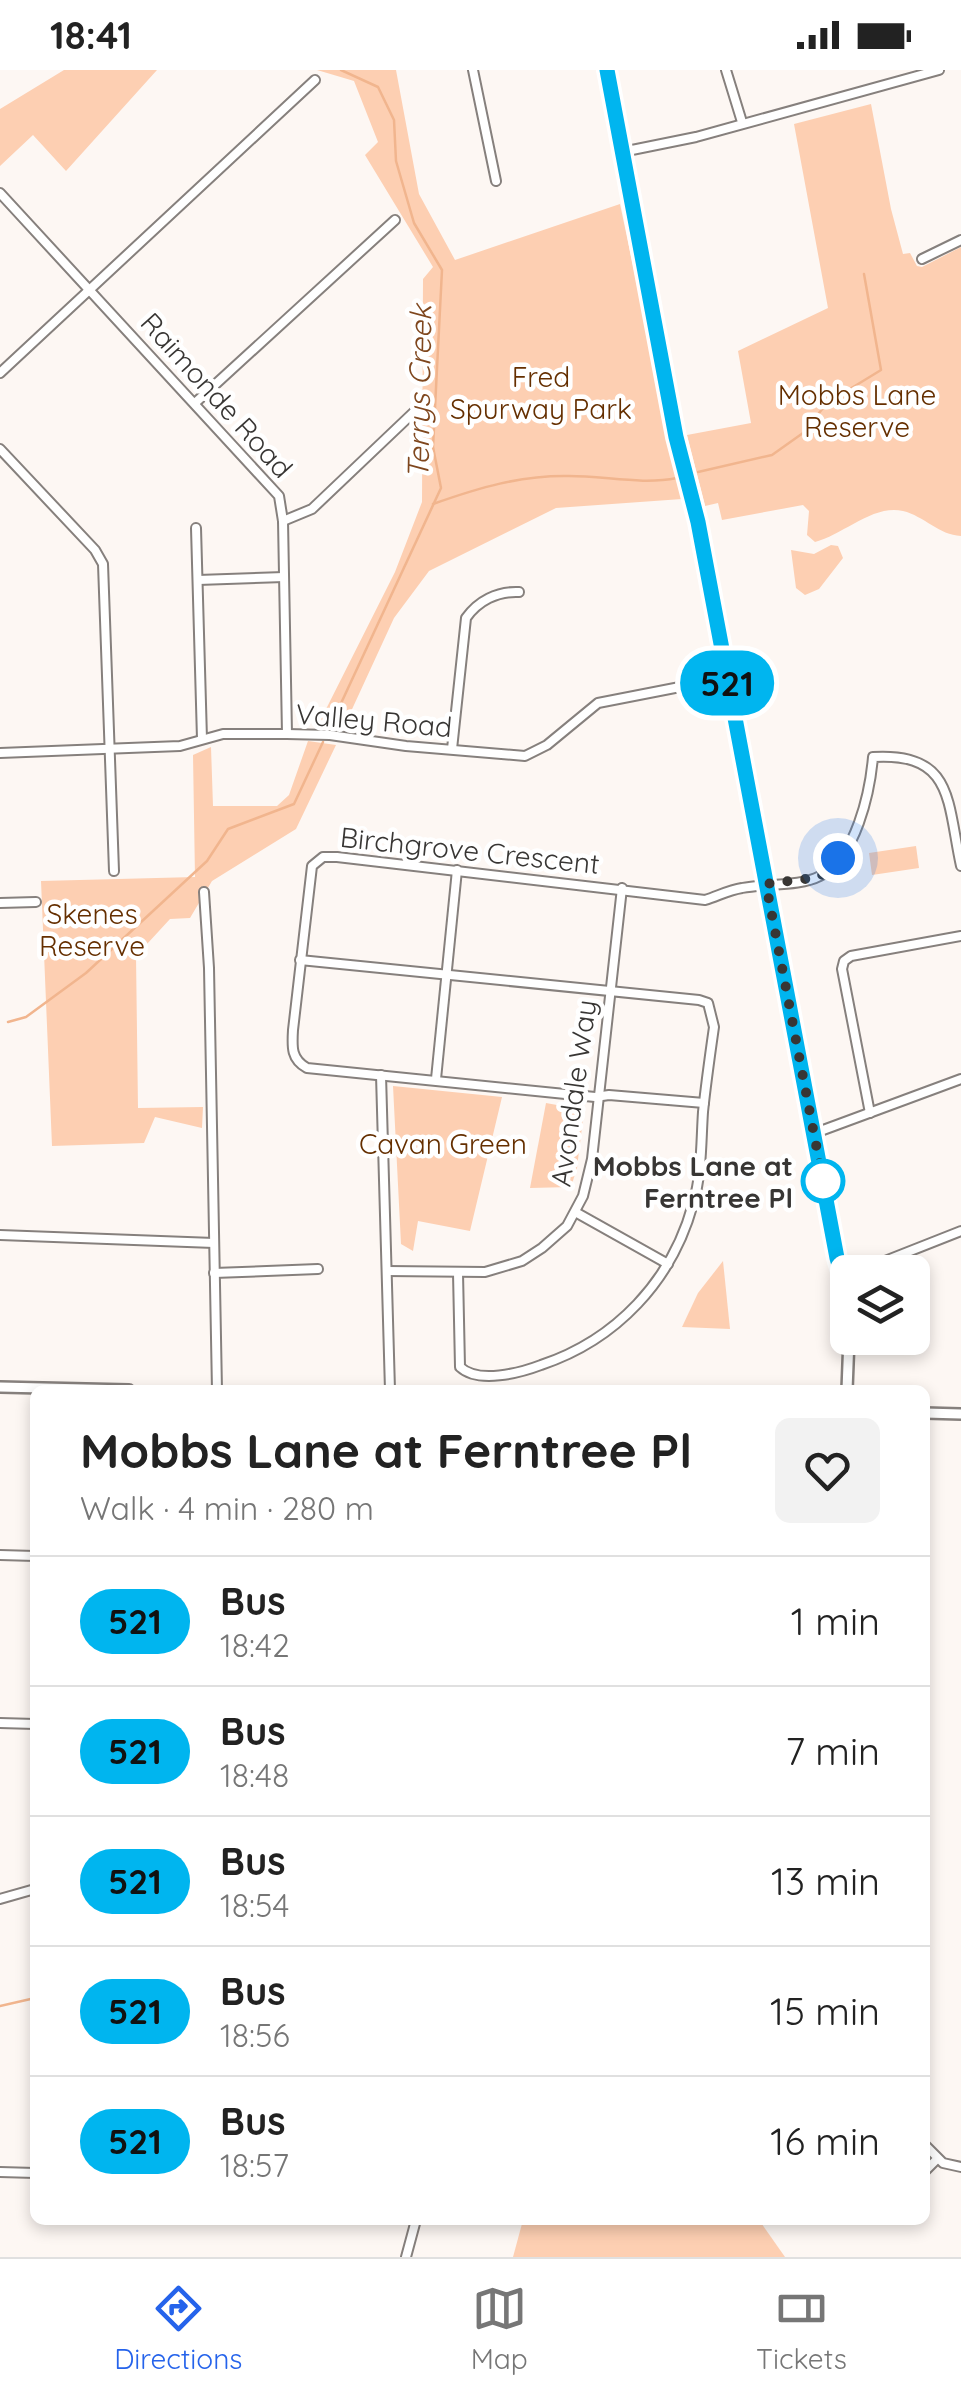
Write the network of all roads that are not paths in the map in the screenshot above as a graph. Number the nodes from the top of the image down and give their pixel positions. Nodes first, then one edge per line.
1 (473, 70) edge
2 (607, 70) edge
3 (726, 70) edge
4 (939, 70) edge
5 (315, 80) dead end
6 (742, 122) junction
7 (622, 152) junction
8 (496, 181) dead end
9 (0, 194) edge
10 (394, 220) dead end
11 (961, 240) edge
12 (922, 258) dead end
13 (90, 288) junction
14 (0, 373) edge
15 (195, 403) junction
16 (414, 412) dead end
17 (0, 449) edge
18 (284, 522) junction
19 (196, 528) dead end
20 (284, 576) junction
21 (198, 580) junction
22 (518, 592) dead end
23 (726, 678) junction
24 (286, 734) junction
25 (202, 739) junction
26 (109, 748) junction
27 (452, 749) junction
28 (0, 753) edge
29 (961, 866) edge
30 (456, 870) junction
31 (114, 871) dead end
32 (766, 884) junction
33 (622, 888) junction
34 (204, 892) dead end
35 (36, 902) dead end
36 (0, 903) edge
37 (961, 936) edge
38 (300, 960) junction
39 (446, 975) junction
40 (610, 993) junction
41 (381, 1075) junction
42 (436, 1079) junction
43 (961, 1080) edge
44 (599, 1096) junction
45 (704, 1104) junction
46 (870, 1113) junction
47 (815, 1132) junction
48 (577, 1212) junction
49 (961, 1231) edge
50 (0, 1235) edge
51 (214, 1243) junction
52 (841, 1255) edge
53 (900, 1255) edge
54 (668, 1264) junction
55 (318, 1269) dead end
56 (387, 1271) junction
57 (214, 1272) junction
58 (458, 1273) junction
59 (848, 1355) edge
60 (217, 1385) edge
61 (390, 1385) edge
62 (847, 1385) edge
63 (0, 1386) edge
64 (30, 1387) edge
65 (930, 1413) edge
66 (961, 1414) edge
67 (0, 1556) edge
68 (30, 1556) edge
69 (0, 1723) edge
70 (30, 1724) edge
71 (30, 1890) edge
72 (0, 1899) edge
73 (930, 2150) edge
74 (937, 2159) junction
75 (930, 2166) edge
76 (961, 2167) edge
77 (0, 2172) edge
78 (30, 2173) edge
79 (415, 2225) edge
80 (406, 2257) edge

1 - 8 street
2 - 7 street
3 - 6 street
4 - 6 street
5 - 13 street
6 - 7 street
7 - 23 street
9 - 13 street, Raimonde Road
10 - 15 street
11 - 12 street
13 - 14 street
13 - 15 street, Raimonde Road
15 - 18 street, Raimonde Road
16 - 18 street
17 - 26 street
18 - 20 street, Raimonde Road
19 - 21 street
20 - 21 street
20 - 24 street, Raimonde Road
21 - 25 street
22 - 27 street
23 - 27 street, Valley Road
23 - 32 street
24 - 25 street, Valley Road
24 - 27 street, Valley Road
25 - 26 street, Valley Road
26 - 28 street, Valley Road
26 - 31 street
29 - 32 street, Birchgrove Crescent
30 - 33 street, Birchgrove Crescent
30 - 38 street, Birchgrove Crescent
30 - 39 street
32 - 33 street, Birchgrove Crescent
32 - 47 street
33 - 40 street, Avondale Way
34 - 51 street
35 - 36 street
37 - 46 street
38 - 39 street
38 - 41 street, Birchgrove Crescent
39 - 40 street
39 - 42 street
40 - 44 street, Avondale Way
40 - 45 street
41 - 42 street, Birchgrove Crescent
41 - 56 street
42 - 44 street, Birchgrove Crescent
43 - 46 street
44 - 45 street, Birchgrove Crescent
44 - 48 street, Avondale Way
45 - 54 street
46 - 47 street
47 - 52 street
48 - 54 street
48 - 58 street, Avondale Way
49 - 53 street
50 - 51 street
51 - 57 street
54 - 58 street
55 - 57 street
56 - 58 street, Avondale Way
56 - 61 street
57 - 60 street
59 - 62 street
63 - 64 street
65 - 66 street
67 - 68 street
69 - 70 street
71 - 72 street
73 - 74 street
74 - 75 street
74 - 76 street
77 - 78 street
79 - 80 street

